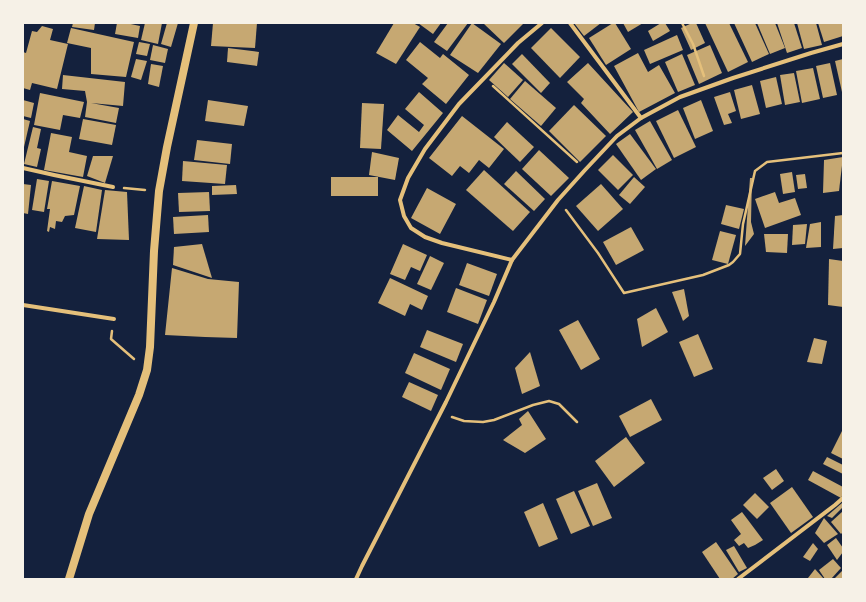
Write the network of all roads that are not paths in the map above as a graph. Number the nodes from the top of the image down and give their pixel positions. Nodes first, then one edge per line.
1 (194, 23) edge
2 (542, 23) edge
3 (570, 23) edge
4 (843, 44) edge
5 (641, 118) junction
6 (23, 168) edge
7 (113, 187) road end
8 (512, 260) junction
9 (23, 305) edge
10 (114, 319) road end
11 (843, 498) edge
12 (69, 579) edge
13 (356, 579) edge
14 (738, 579) edge

1 - 12 main road
2 - 8 street
3 - 5 street
4 - 5 street
5 - 8 street
6 - 7 street
8 - 13 street
9 - 10 street
11 - 14 street

